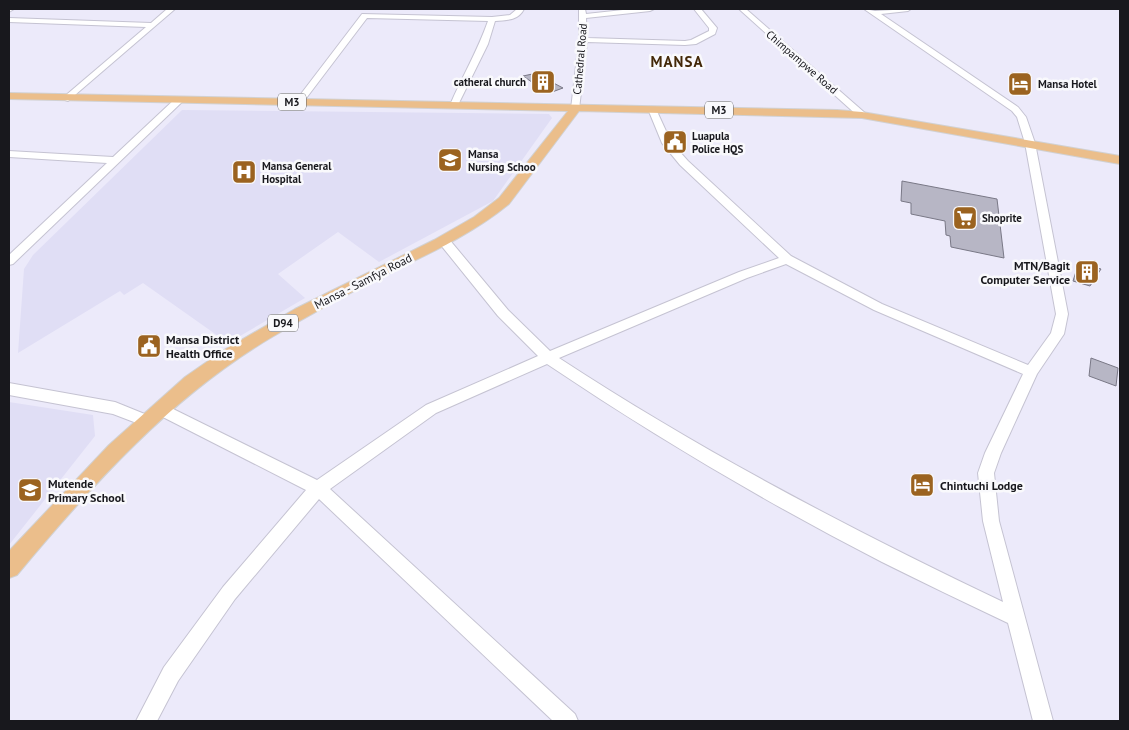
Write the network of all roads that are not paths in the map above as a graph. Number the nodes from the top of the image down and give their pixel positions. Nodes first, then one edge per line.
1 (171, 9) edge
2 (370, 9) edge
3 (443, 9) edge
4 (520, 9) edge
5 (650, 9) edge
6 (697, 9) edge
7 (742, 9) edge
8 (908, 9) edge
9 (871, 11) edge
10 (582, 12) edge
11 (365, 16) junction
12 (440, 18) junction
13 (492, 18) junction
14 (9, 20) edge
15 (154, 25) junction
16 (582, 40) junction
17 (9, 96) edge
18 (68, 98) junction
19 (178, 100) junction
20 (298, 103) junction
21 (454, 105) junction
22 (575, 109) junction
23 (652, 109) junction
24 (862, 115) junction
25 (1030, 144) junction
26 (9, 154) edge
27 (115, 160) junction
28 (1120, 160) edge
29 (444, 241) junction
30 (787, 259) junction
31 (9, 261) edge
32 (548, 358) junction
33 (1031, 372) junction
34 (9, 389) edge
35 (160, 409) junction
36 (147, 421) junction
37 (318, 488) junction
38 (9, 567) edge
39 (1015, 617) junction
40 (146, 721) edge
41 (568, 721) edge
42 (1044, 721) edge

1 - 15 street
2 - 11 street
3 - 12 street
4 - 13 street
5 - 10 street
6 - 16 street
7 - 24 street, Chimpampwe Road
8 - 9 street
9 - 25 street
10 - 16 street, Cathedral Road
11 - 12 street
11 - 20 street
12 - 13 street
13 - 21 street
14 - 15 street
15 - 18 street
16 - 22 street, Cathedral Road
17 - 18 main road, M3
18 - 19 main road, M3
19 - 20 main road, M3
19 - 27 street
20 - 21 main road, M3
21 - 22 main road, M3
22 - 23 main road, M3
22 - 29 main road, Mansa - Samfya Road / D94
23 - 24 main road, M3
23 - 30 street
24 - 25 main road, M3
25 - 28 main road, M3
25 - 33 street
26 - 27 street
27 - 31 street
29 - 32 street
29 - 35 main road, Mansa - Samfya Road / D94
30 - 32 street
30 - 33 street
32 - 37 street
32 - 39 street
33 - 39 street
34 - 36 street
35 - 36 main road, Mansa - Samfya Road / D94
35 - 37 street
36 - 38 main road, Mansa - Samfya Road / D94
37 - 40 street
37 - 41 street
39 - 42 street

